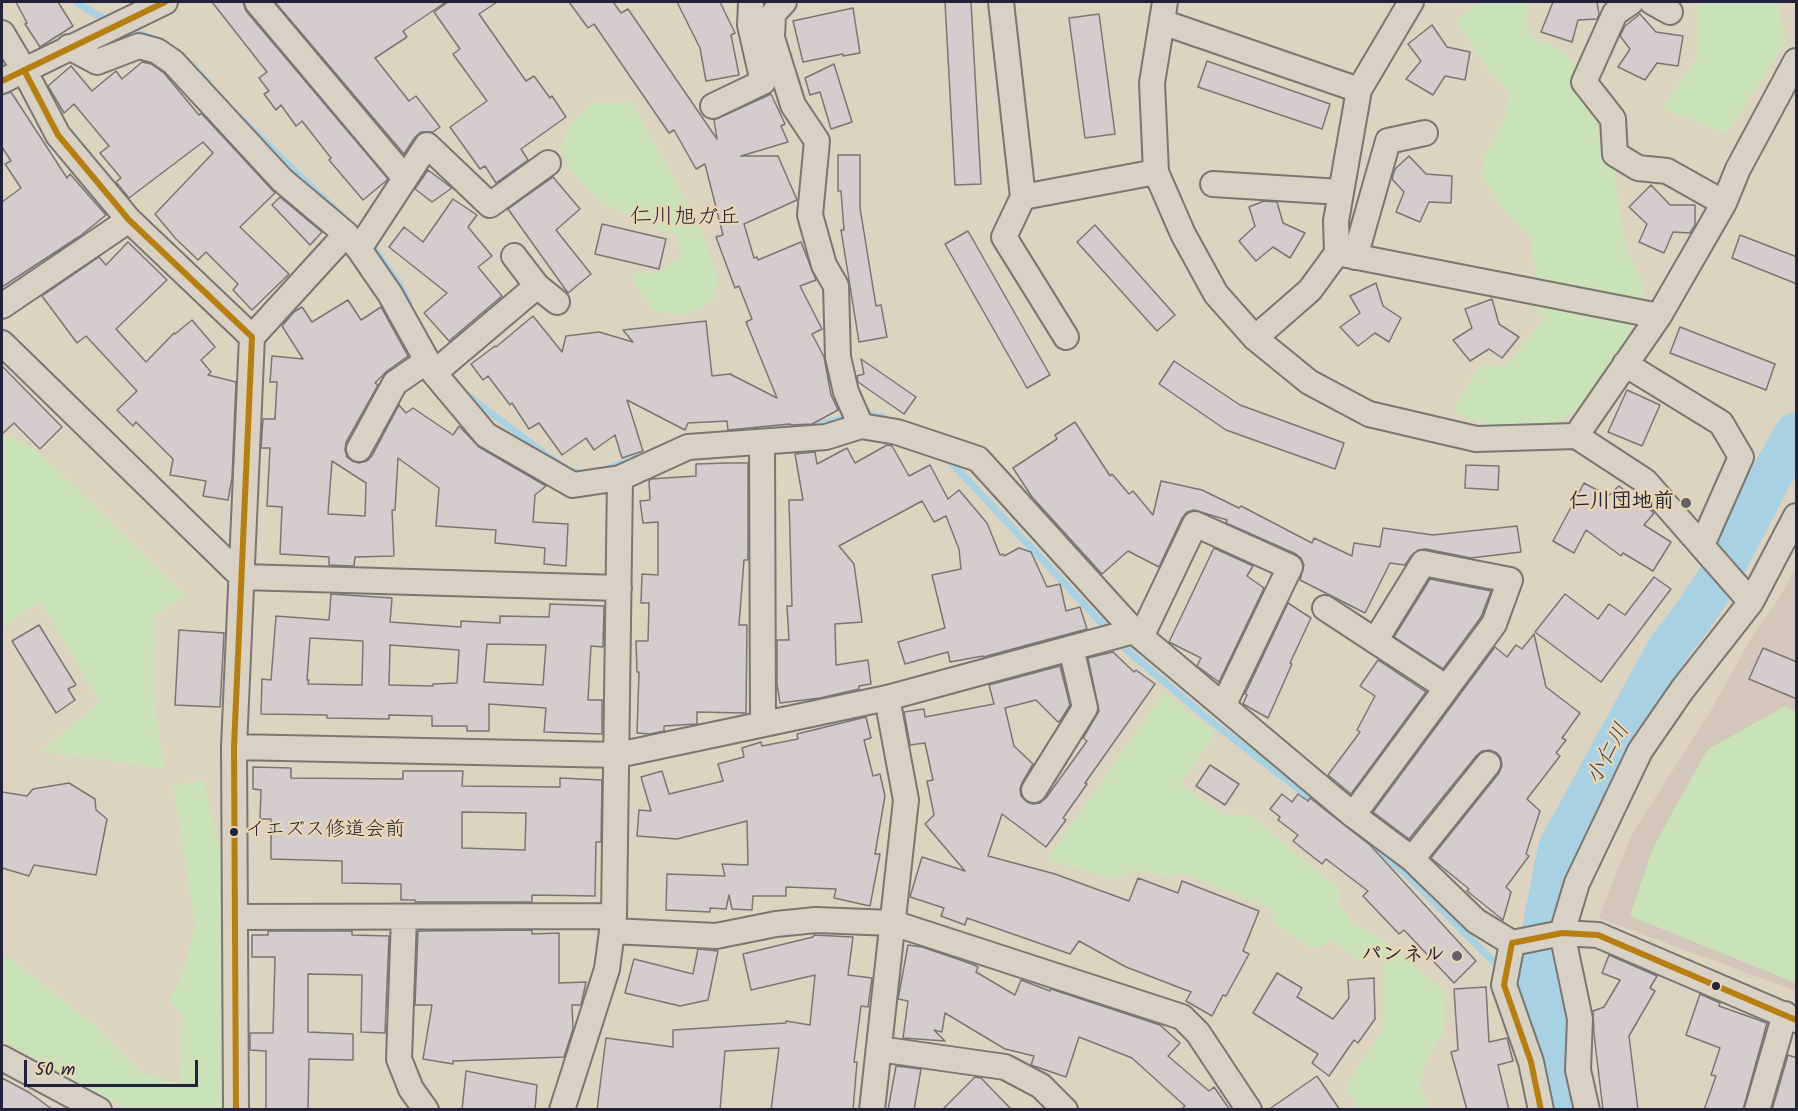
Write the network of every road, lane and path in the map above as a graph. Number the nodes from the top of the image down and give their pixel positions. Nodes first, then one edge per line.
1 (165, 2) edge
2 (257, 2) edge
3 (751, 2) edge
4 (784, 2) edge
5 (1001, 2) edge
6 (1410, 2) edge
7 (1631, 2) edge
8 (1164, 12) edge
9 (2, 33) edge
10 (69, 47) junction
11 (1797, 61) edge
12 (24, 70) junction
13 (2, 81) edge
14 (1359, 90) junction
15 (713, 106) dead end
16 (1425, 133) dead end
17 (548, 163) dead end
18 (1156, 172) junction
19 (405, 178) junction
20 (1213, 184) dead end
21 (1341, 192) junction
22 (1023, 197) junction
23 (1724, 203) junction
24 (129, 220) junction
25 (352, 241) junction
26 (1346, 255) junction
27 (514, 256) dead end
28 (537, 286) junction
29 (557, 302) dead end
30 (2, 306) edge
31 (1659, 316) junction
32 (252, 337) junction
33 (1066, 337) dead end
34 (1255, 338) junction
35 (2, 343) edge
36 (1625, 364) junction
37 (432, 368) junction
38 (861, 426) junction
39 (1576, 436) junction
40 (762, 442) junction
41 (358, 449) dead end
42 (620, 478) junction
43 (1797, 516) edge
44 (1709, 553) junction
45 (242, 577) junction
46 (619, 588) junction
47 (1746, 596) junction
48 (1325, 608) dead end
49 (1135, 633) junction
50 (1375, 641) junction
51 (1071, 648) junction
52 (1447, 688) junction
53 (887, 698) junction
54 (1222, 706) junction
55 (763, 724) junction
56 (234, 747) junction
57 (618, 754) junction
58 (1488, 764) dead end
59 (1034, 790) dead end
60 (1353, 815) junction
61 (1412, 859) junction
62 (235, 916) junction
63 (404, 917) junction
64 (893, 922) junction
65 (613, 923) junction
66 (1557, 933) junction
67 (1514, 947) junction
68 (1791, 1017) edge
69 (879, 1049) junction
70 (2, 1058) edge
71 (99, 1110) edge
72 (236, 1110) edge
73 (426, 1110) edge
74 (562, 1110) edge
75 (872, 1110) edge
76 (1065, 1110) edge
77 (1249, 1110) edge
78 (1540, 1110) edge
79 (1587, 1110) edge
80 (1756, 1110) edge

1 - 10 street
2 - 19 street
3 - 15 street
4 - 38 street
5 - 22 street
6 - 14 street
7 - 23 street
8 - 14 street
8 - 18 street
9 - 12 street
10 - 12 street
10 - 25 street
11 - 23 street
12 - 13 street
12 - 24 street
14 - 21 street
16 - 26 street
17 - 19 street
18 - 22 street
18 - 34 street
19 - 25 street
20 - 21 street
21 - 26 street
22 - 33 street
23 - 31 street
24 - 30 street
24 - 32 street
25 - 32 street
25 - 37 street
26 - 31 street
26 - 34 street
27 - 28 street
28 - 29 street
28 - 37 street
31 - 36 street
32 - 45 street
34 - 39 street
35 - 45 street
36 - 39 street
36 - 44 street
37 - 41 street
37 - 42 street
38 - 40 street
38 - 49 street
39 - 44 street
40 - 42 street
40 - 55 street
42 - 46 street
43 - 47 street
44 - 47 street
45 - 46 street
45 - 56 street
46 - 57 street
47 - 66 street
48 - 50 street
49 - 51 street
49 - 54 street
49 - 54 street
50 - 52 street
50 - 52 street
51 - 53 street
51 - 59 street
52 - 60 street
53 - 55 street
53 - 64 street
54 - 60 street
55 - 57 street
56 - 57 street
56 - 62 street
57 - 65 street
58 - 61 street
60 - 61 street
61 - 67 street
62 - 63 street
62 - 72 street
63 - 65 street
63 - 73 street
64 - 65 street
64 - 69 street
64 - 77 street
65 - 74 street
66 - 67 street
66 - 68 street
66 - 79 street
67 - 78 street
68 - 80 street
69 - 75 street
69 - 76 street
70 - 71 street

